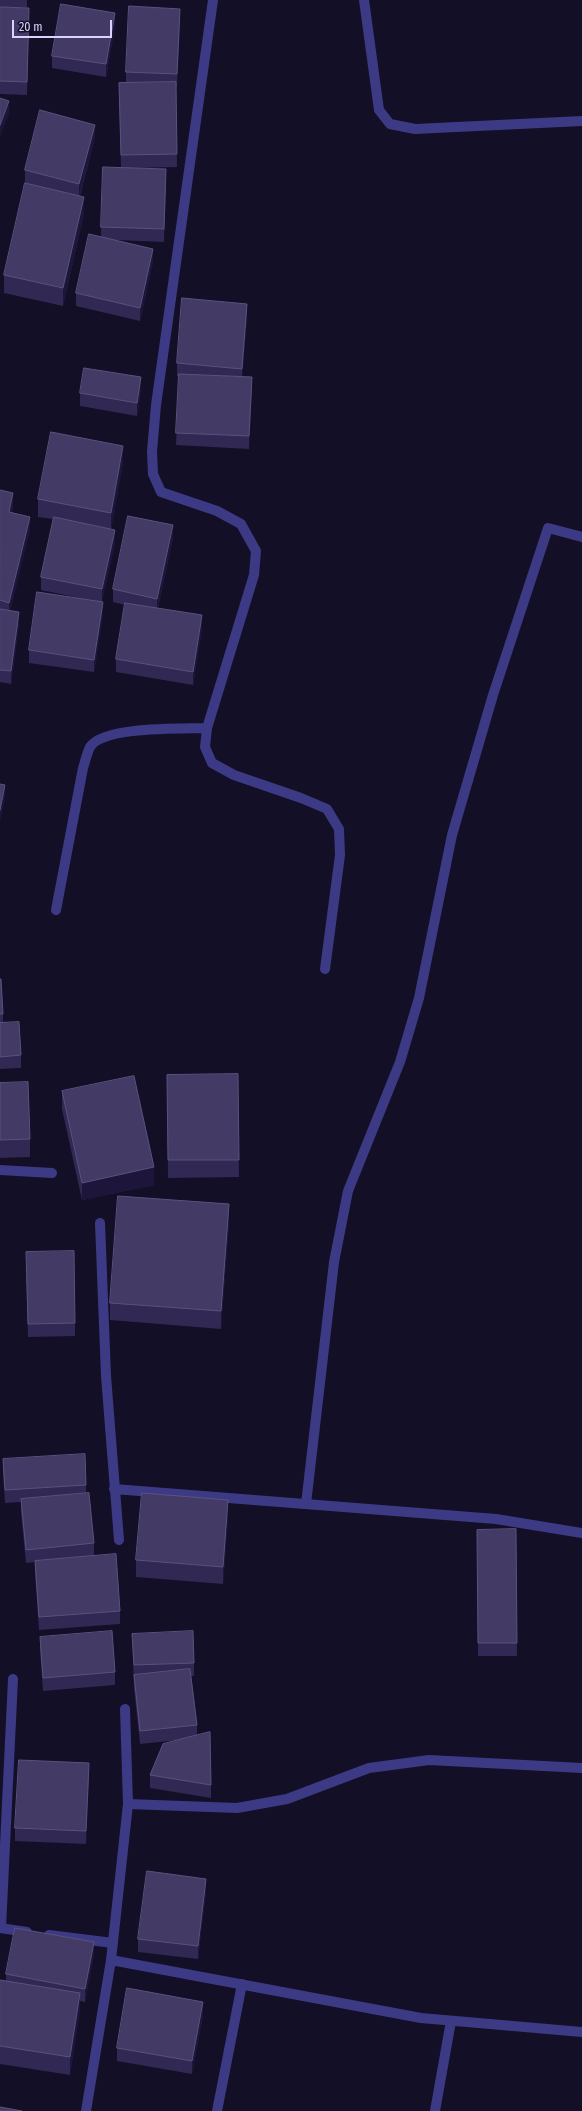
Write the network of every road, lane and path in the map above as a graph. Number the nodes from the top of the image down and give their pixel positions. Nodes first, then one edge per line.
1 (213, 0) edge
2 (364, 0) edge
3 (582, 121) edge
4 (582, 537) edge
5 (207, 728) junction
6 (56, 910) dead end
7 (325, 969) dead end
8 (0, 1170) edge
9 (52, 1173) dead end
10 (100, 1223) dead end
11 (114, 1490) junction
12 (306, 1504) junction
13 (582, 1533) edge
14 (120, 1540) dead end
15 (13, 1679) dead end
16 (125, 1709) dead end
17 (582, 1768) edge
18 (128, 1804) junction
19 (1, 1928) edge
20 (113, 1943) junction
21 (111, 1960) junction
22 (242, 1984) junction
23 (451, 2021) junction
24 (582, 2032) edge
25 (86, 2111) edge
26 (217, 2111) edge
27 (435, 2111) edge

1 - 5 street
2 - 3 street
4 - 12 street
5 - 6 street
5 - 7 street
8 - 9 street
10 - 11 street
11 - 12 street
11 - 14 street
12 - 13 street
15 - 19 street
16 - 18 street
17 - 18 street
18 - 20 street
19 - 20 street
20 - 21 street
21 - 22 street
21 - 25 street
22 - 23 street
22 - 26 street
23 - 24 street
23 - 27 street

